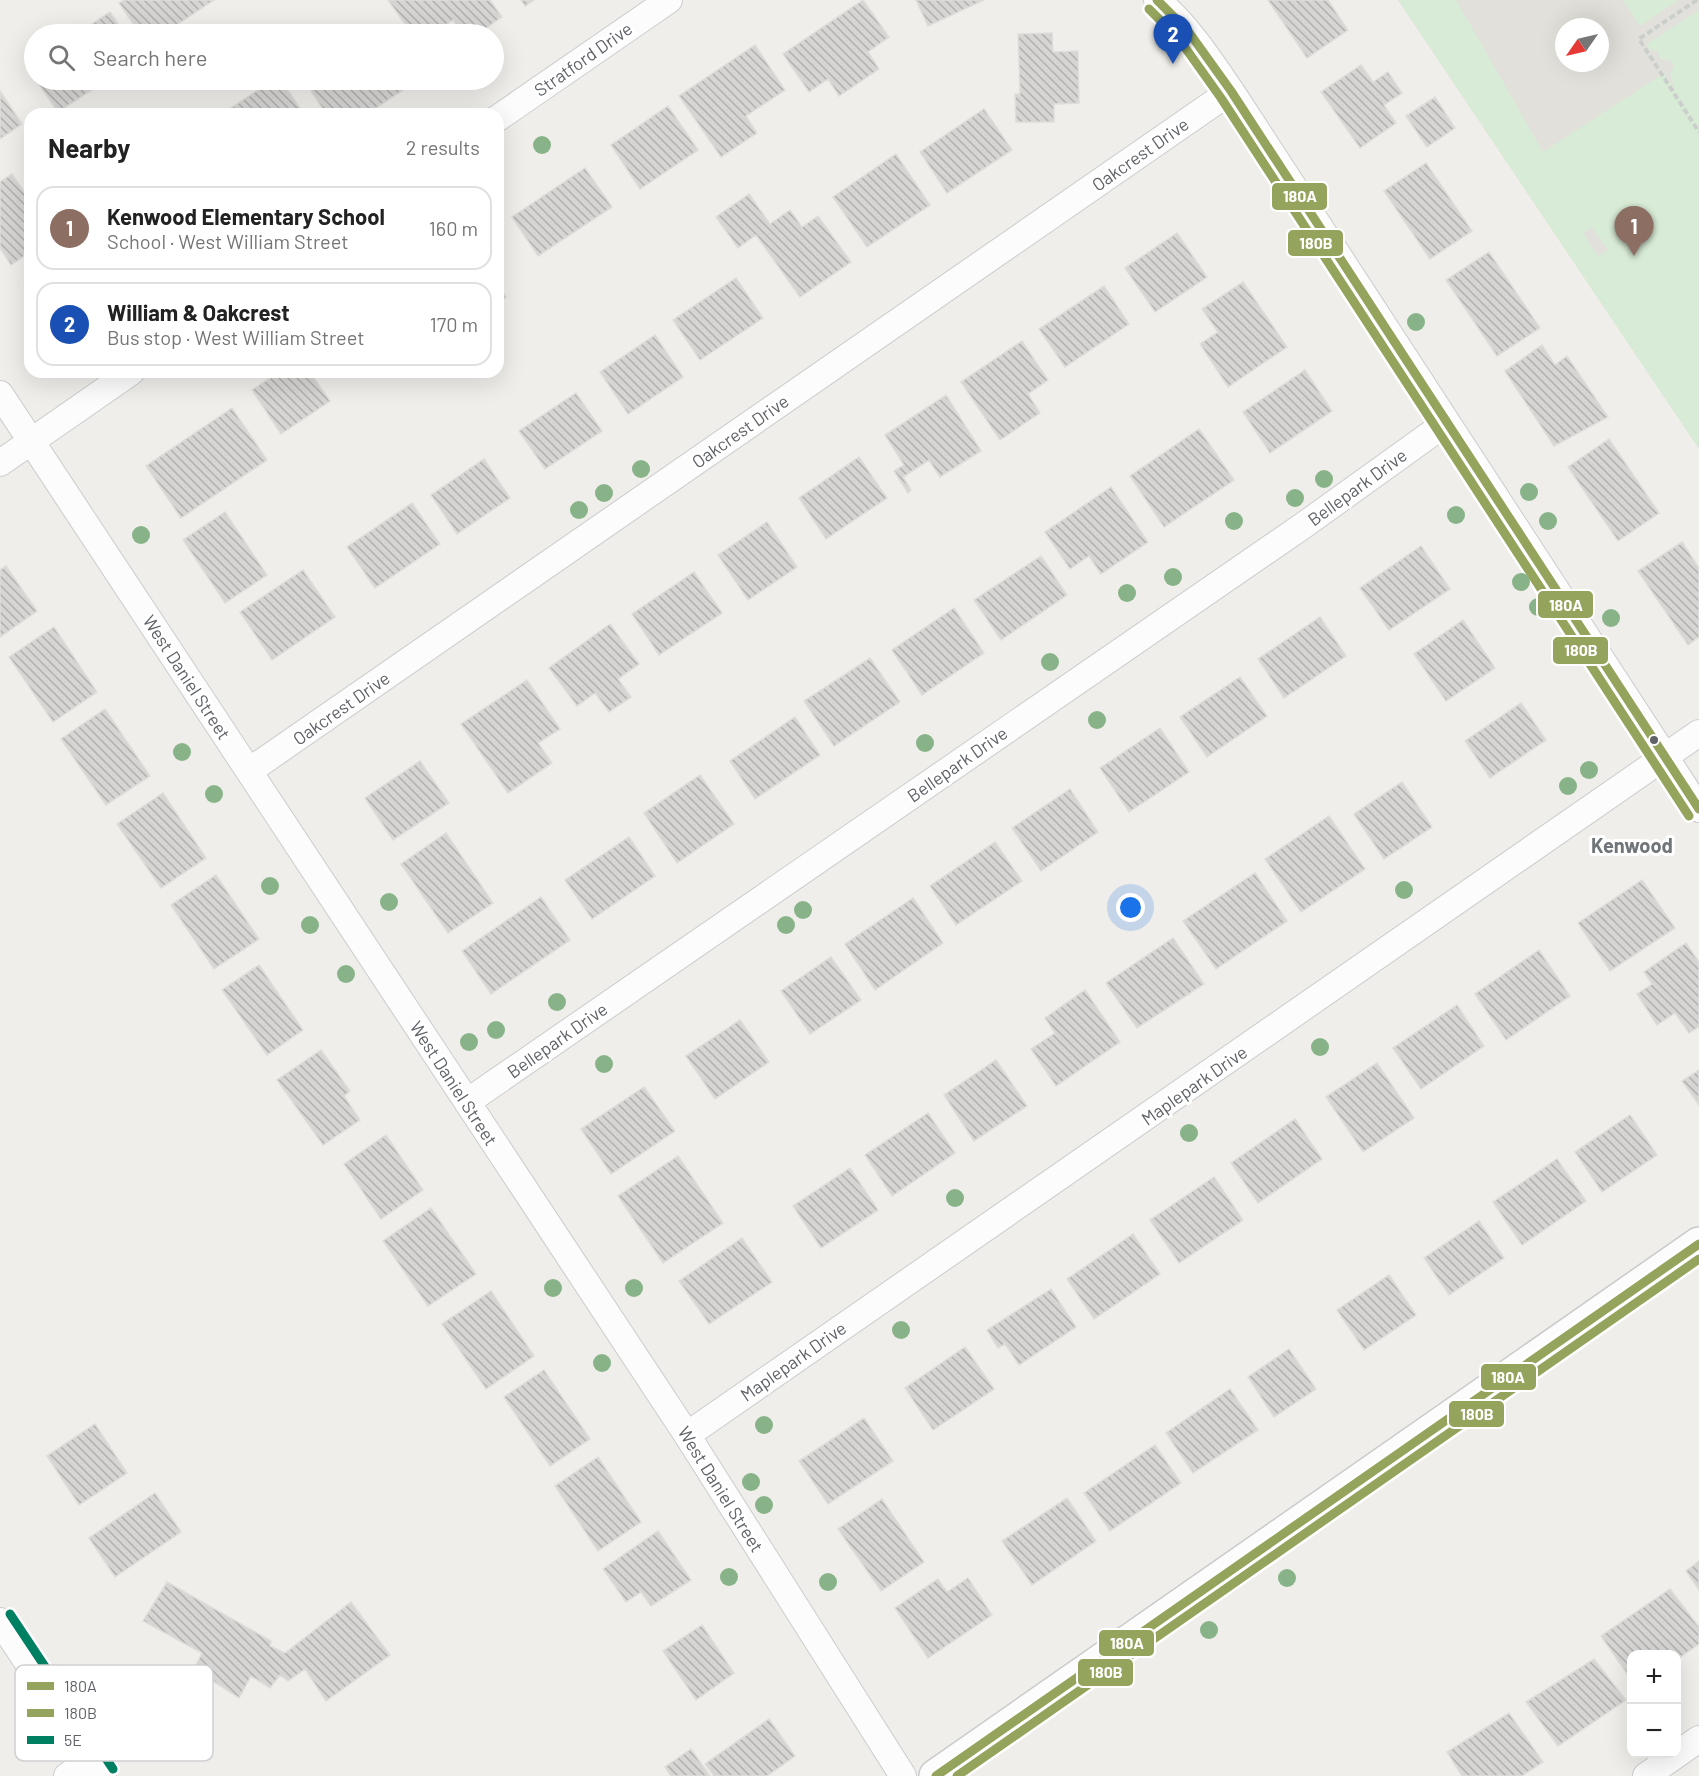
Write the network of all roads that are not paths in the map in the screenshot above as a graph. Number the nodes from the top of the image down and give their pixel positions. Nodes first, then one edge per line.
1 (669, 0) edge
2 (1157, 0) edge
3 (1231, 91) junction
4 (504, 114) edge
5 (122, 378) edge
6 (0, 394) edge
7 (1446, 423) junction
8 (31, 441) junction
9 (0, 463) edge
10 (1699, 734) edge
11 (1665, 757) junction
12 (249, 771) junction
13 (1699, 809) edge
14 (467, 1102) junction
15 (1699, 1244) edge
16 (687, 1435) junction
17 (0, 1621) edge
18 (29, 1665) edge
19 (1699, 1739) edge
20 (97, 1768) edge
21 (66, 1776) edge
22 (903, 1776) edge
23 (936, 1776) edge
24 (1646, 1776) edge

1 - 4 street, Stratford Drive
2 - 3 street
3 - 7 street
3 - 12 street, Oakcrest Drive
5 - 8 street
6 - 8 street, West Daniel Street
7 - 11 street
7 - 14 street, Bellepark Drive
8 - 9 street
8 - 12 street, West Daniel Street
10 - 11 street, Maplepark Drive
11 - 13 street
11 - 16 street, Maplepark Drive
12 - 14 street, West Daniel Street
14 - 16 street, West Daniel Street
15 - 23 main road
16 - 22 street, West Daniel Street
17 - 18 street
19 - 24 street
20 - 21 street

